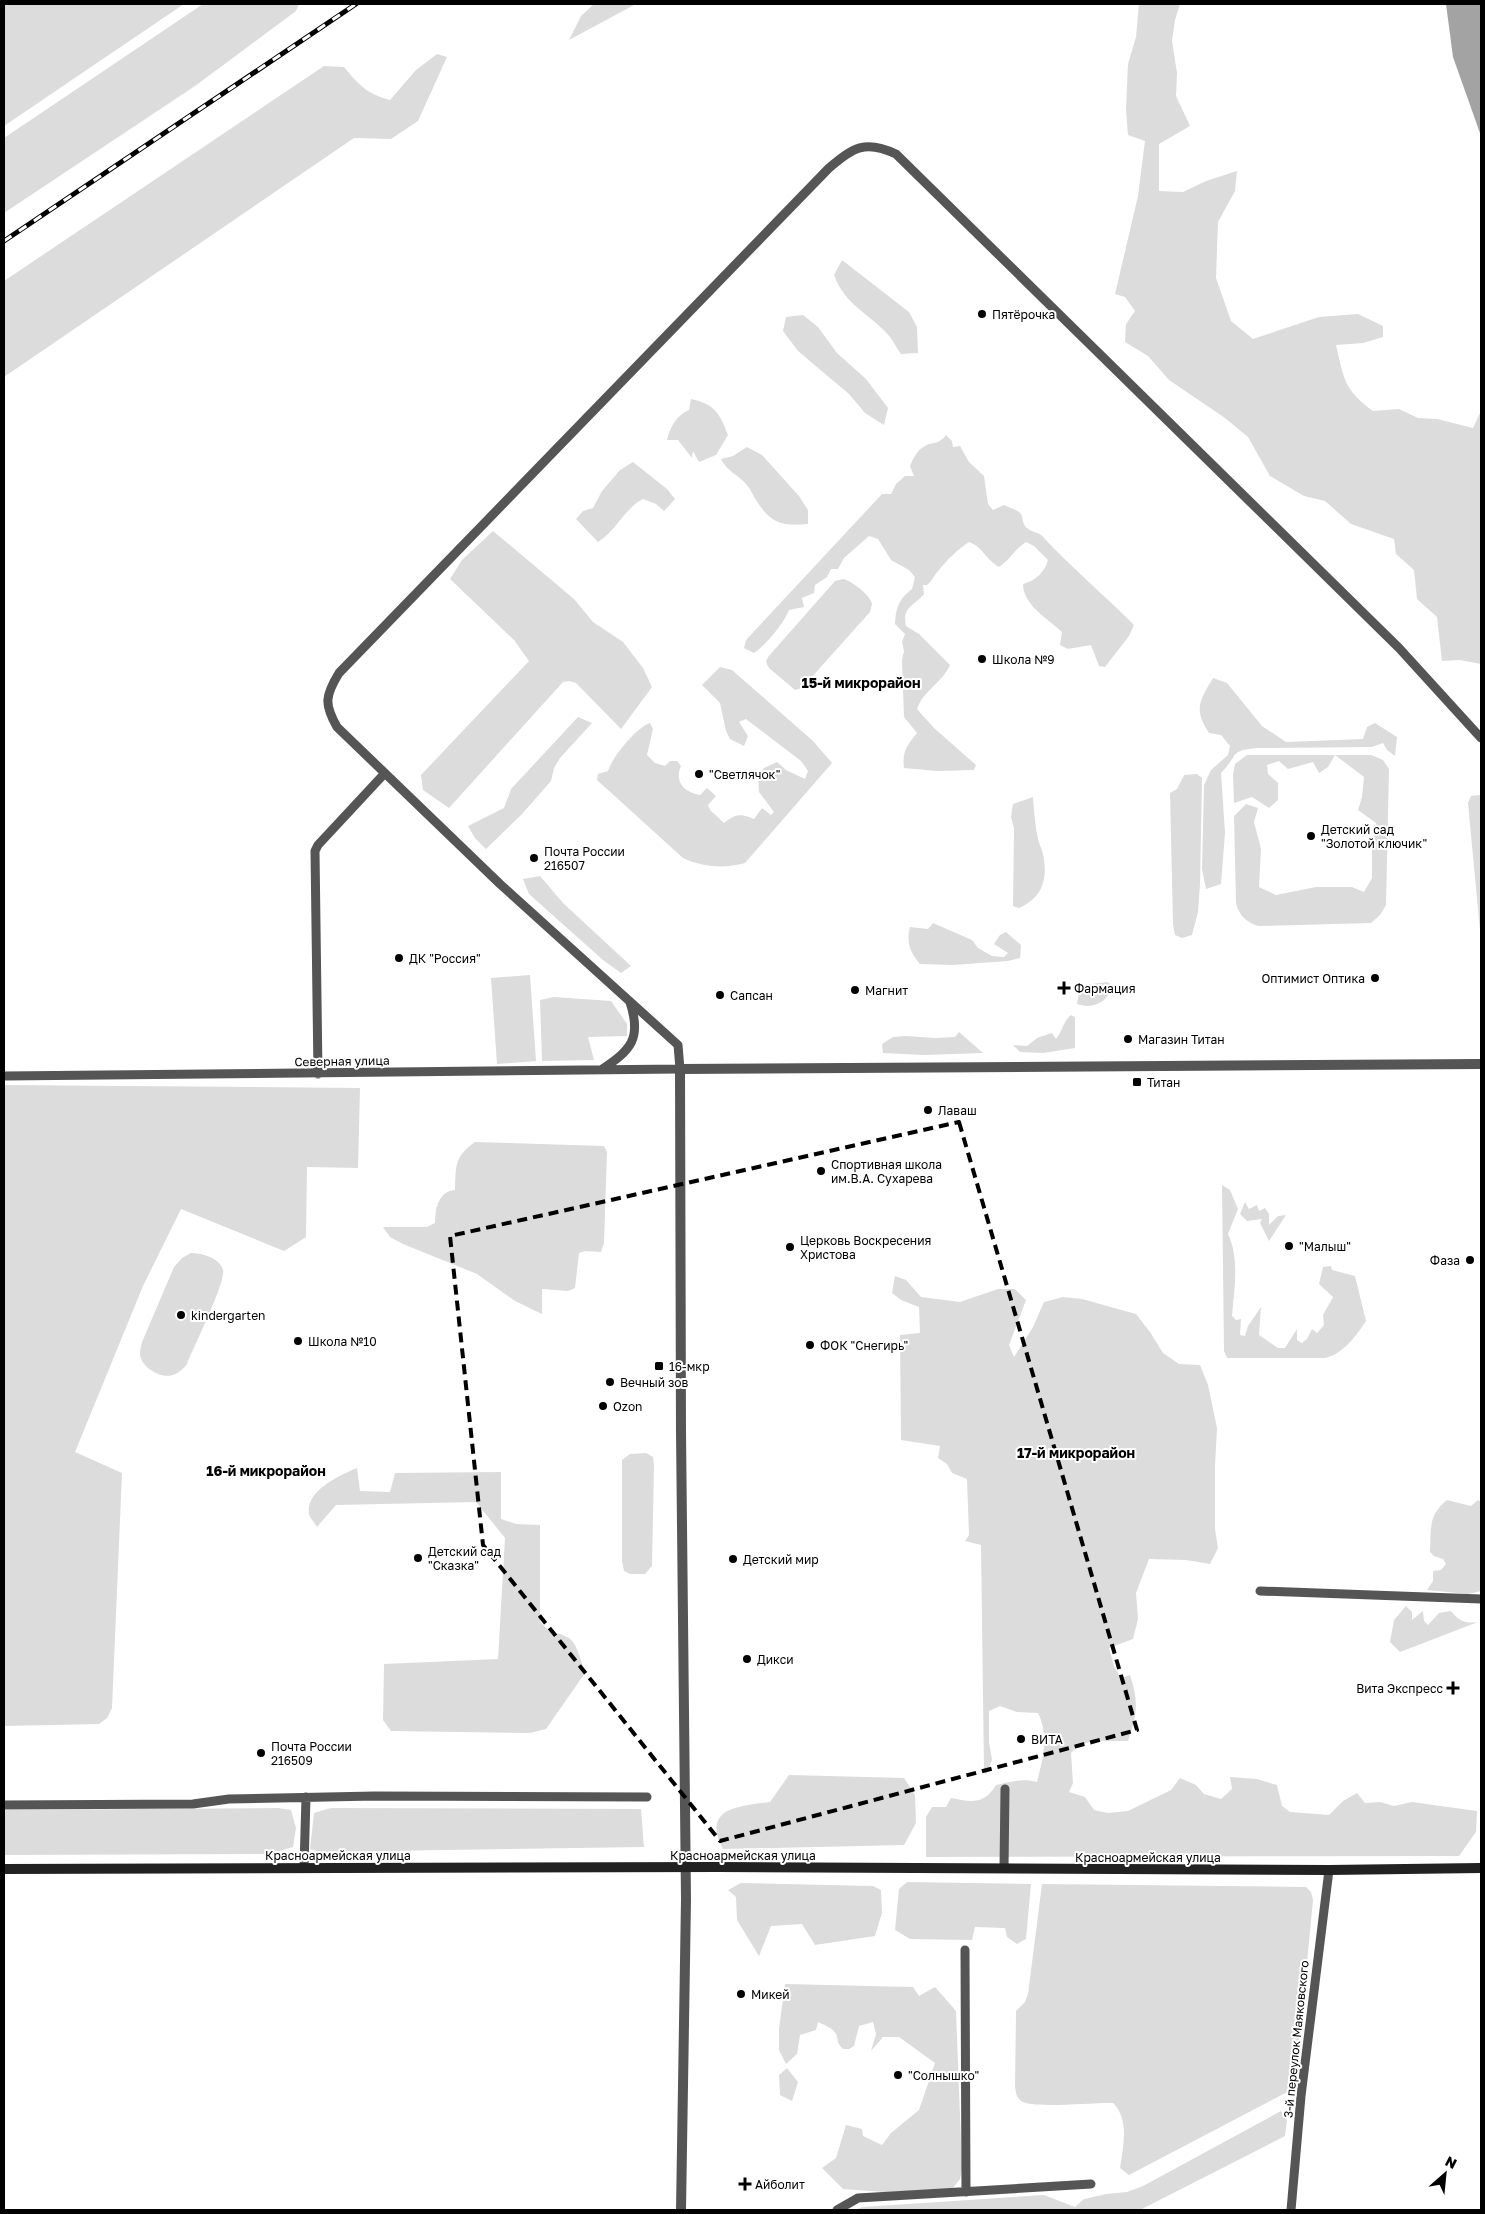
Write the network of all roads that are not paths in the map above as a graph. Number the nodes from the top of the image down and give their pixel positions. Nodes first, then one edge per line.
1 (1481, 738) edge
2 (385, 773) junction
3 (630, 1002) junction
4 (1479, 1065) edge
5 (680, 1069) junction
6 (601, 1070) junction
7 (318, 1074) junction
8 (4, 1076) edge
9 (1260, 1591) dead end
10 (1481, 1599) edge
11 (1005, 1789) dead end
12 (306, 1797) junction
13 (647, 1797) dead end
14 (4, 1805) edge
15 (304, 1867) junction
16 (685, 1867) junction
17 (1004, 1868) junction
18 (1481, 1868) edge
19 (4, 1869) edge
20 (1329, 1870) junction
21 (965, 1950) dead end
22 (1091, 2184) dead end
23 (966, 2192) junction
24 (681, 2210) edge
25 (837, 2210) edge
26 (1291, 2210) edge

1 - 2 street
2 - 3 street
2 - 7 street
3 - 5 street
3 - 6 street
4 - 5 street
5 - 6 street, Северная улица
5 - 16 street
6 - 7 street, Северная улица
7 - 8 street, Северная улица
9 - 10 street
11 - 17 street
12 - 13 street
12 - 14 street
12 - 15 street
15 - 16 main road, Красноармейская улица
15 - 19 main road, Красноармейская улица
16 - 17 main road, Красноармейская улица
16 - 24 street
17 - 20 main road, Красноармейская улица
18 - 20 main road, Красноармейская улица
20 - 26 street, 3-й переулок Маяковского
21 - 23 street
22 - 23 street
23 - 25 street

